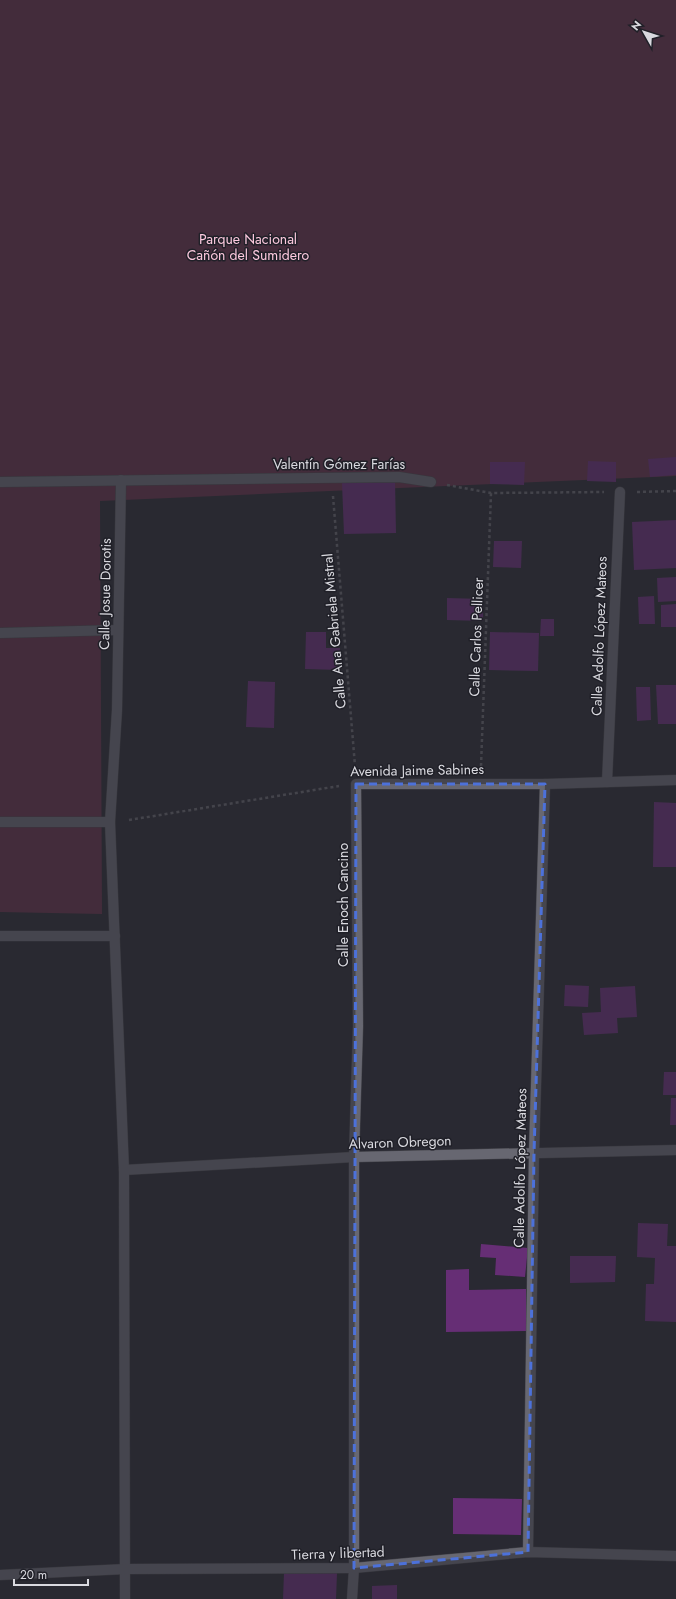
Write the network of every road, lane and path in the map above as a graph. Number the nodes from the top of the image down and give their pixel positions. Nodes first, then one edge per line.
1 (332, 477) junction
2 (121, 480) junction
3 (0, 482) edge
4 (431, 482) joint
5 (676, 490) edge
6 (620, 492) junction
7 (491, 493) junction
8 (118, 630) junction
9 (0, 633) edge
10 (676, 780) edge
11 (607, 782) junction
12 (481, 783) junction
13 (356, 784) junction
14 (545, 784) junction
15 (0, 822) edge
16 (110, 822) junction
17 (0, 936) edge
18 (115, 936) junction
19 (676, 1150) edge
20 (534, 1152) junction
21 (354, 1157) junction
22 (124, 1170) junction
23 (528, 1552) junction
24 (676, 1556) edge
25 (354, 1568) junction
26 (126, 1569) junction
27 (0, 1575) edge
28 (125, 1599) edge
29 (352, 1599) edge

1 - 2 street, Valentín Gómez Farías
1 - 4 street, Valentín Gómez Farías
1 - 13 path, Calle Ana Gabriela Mistral
2 - 3 street, Valentín Gómez Farías
2 - 8 street, Calle Josue Dorotis
4 - 7 path
5 - 6 path
6 - 7 path
6 - 11 street, Calle Adolfo López Mateos
7 - 12 path, Calle Carlos Pellicer
8 - 9 street
8 - 16 street, Calle Josue Dorotis
10 - 11 street, Avenida Jaime Sabines
11 - 14 street, Avenida Jaime Sabines
12 - 13 street, Avenida Jaime Sabines
12 - 14 street, Avenida Jaime Sabines
13 - 16 path, Avenida Jaime Sabines
13 - 21 street, Calle Enoch Cancino
14 - 20 street, Calle Adolfo López Mateos
15 - 16 street
16 - 18 street, Calle Josue Dorotis
17 - 18 street
18 - 22 street, Calle Josue Dorotis
19 - 20 street, Alvaron Obregon
20 - 21 street, Alvaron Obregon
20 - 23 street, Calle Adolfo López Mateos
21 - 22 street, Alvaron Obregon
21 - 25 street, Calle Enoch Cancino
22 - 26 street, Calle Josue Dorotis
23 - 24 street, Tierra y libertad
23 - 25 street, Tierra y libertad
25 - 26 street, Tierra y libertad
25 - 29 street, Calle Enoch Cancino
26 - 27 street, Tierra y libertad
26 - 28 street, Calle Josue Dorotis

